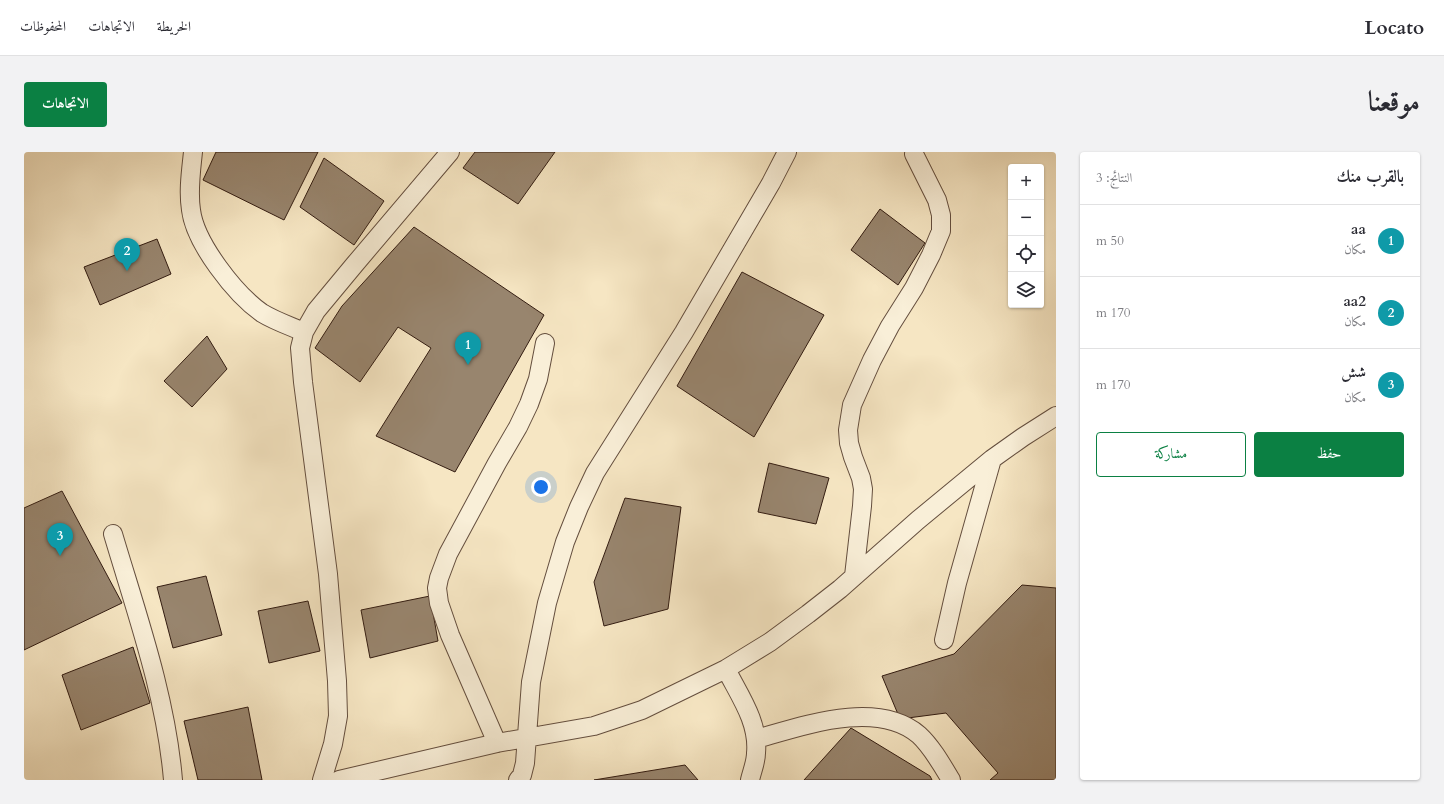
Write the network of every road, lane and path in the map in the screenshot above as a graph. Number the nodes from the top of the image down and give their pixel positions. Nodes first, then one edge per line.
1 (193, 152) edge
2 (450, 152) edge
3 (786, 152) edge
4 (801, 152) edge
5 (914, 154) dead end
6 (771, 183) junction
7 (304, 332) junction
8 (545, 343) dead end
9 (1056, 416) edge
10 (992, 459) junction
11 (113, 534) dead end
12 (854, 576) junction
13 (944, 640) dead end
14 (726, 669) junction
15 (527, 738) junction
16 (756, 739) junction
17 (497, 743) junction
18 (173, 780) edge
19 (322, 780) edge
20 (339, 780) edge
21 (518, 780) edge
22 (750, 780) edge
23 (950, 780) edge

1 - 7 street
2 - 7 street
3 - 6 street
4 - 6 street
5 - 12 street
6 - 15 street
7 - 19 street
8 - 17 street
9 - 10 street
10 - 12 street
10 - 13 street
11 - 18 street
12 - 14 street
14 - 15 street
14 - 16 street
15 - 17 street
15 - 21 street
16 - 22 street
16 - 23 street
17 - 20 street

